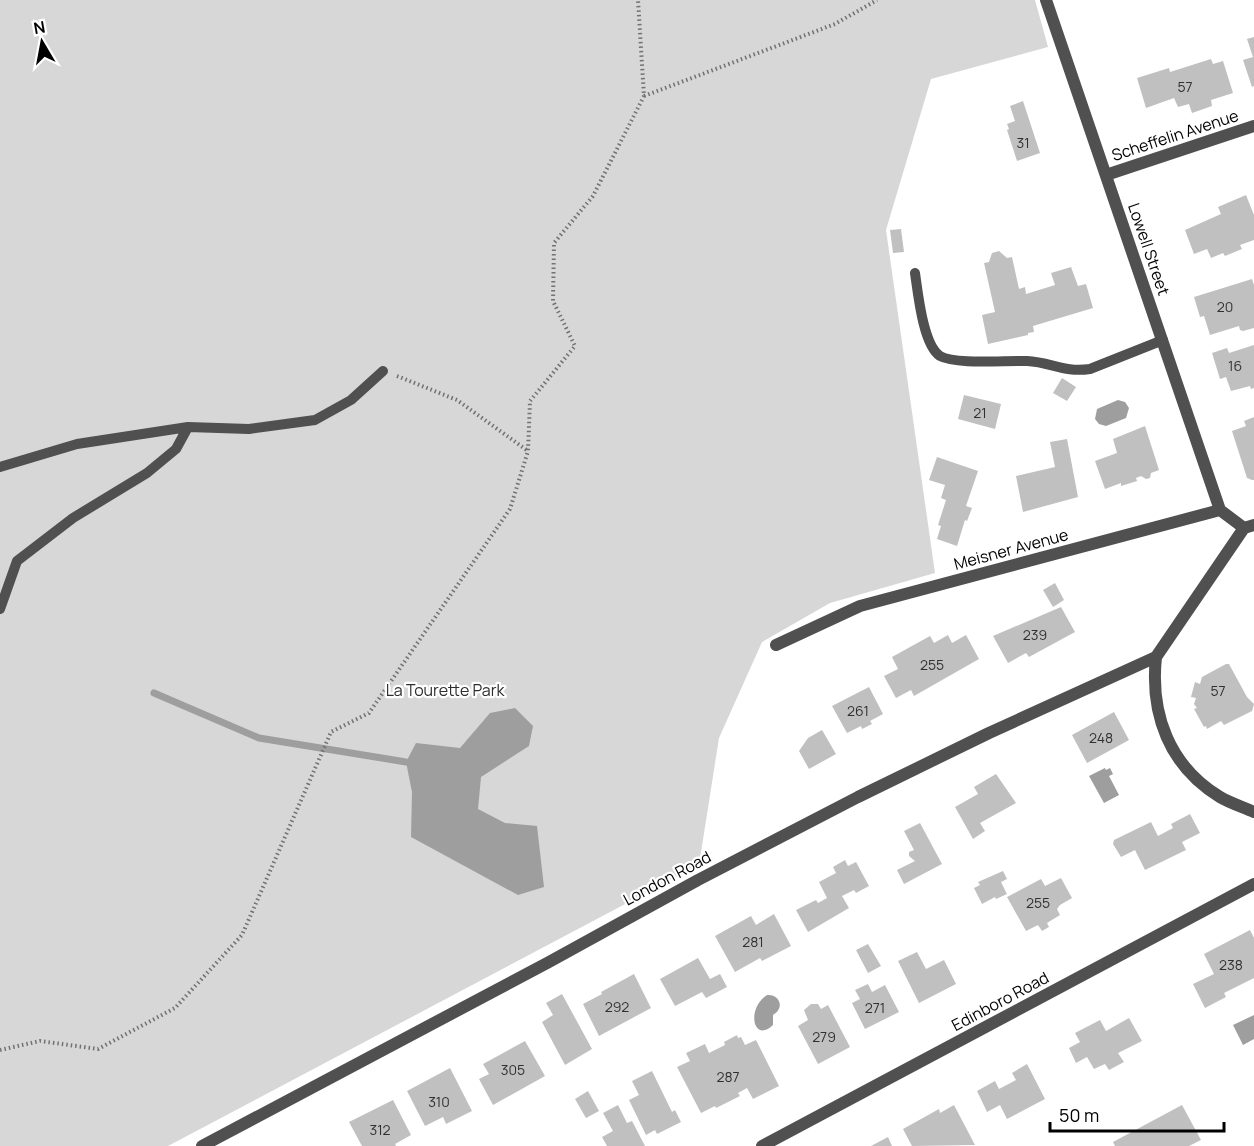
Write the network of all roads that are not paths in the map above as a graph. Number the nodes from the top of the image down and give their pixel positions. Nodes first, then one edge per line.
1 (1046, 0) edge
2 (1254, 126) edge
3 (1106, 174) junction
4 (915, 273) dead end
5 (1163, 340) junction
6 (383, 371) road end
7 (188, 427) junction
8 (0, 467) edge
9 (1220, 510) junction
10 (1249, 527) edge
11 (0, 609) edge
12 (776, 645) dead end
13 (1156, 657) junction
14 (1254, 812) edge
15 (1254, 884) edge
16 (202, 1146) edge
17 (762, 1146) edge

1 - 3 street, Lowell Street
2 - 3 street, Scheffelin Avenue
3 - 5 street, Lowell Street
4 - 5 lane
5 - 9 street, Lowell Street
6 - 7 lane
7 - 8 lane
7 - 11 lane
9 - 10 street
9 - 12 street, Meisner Avenue
10 - 13 street
13 - 14 street
13 - 16 street, London Road
15 - 17 street, Edinboro Road

